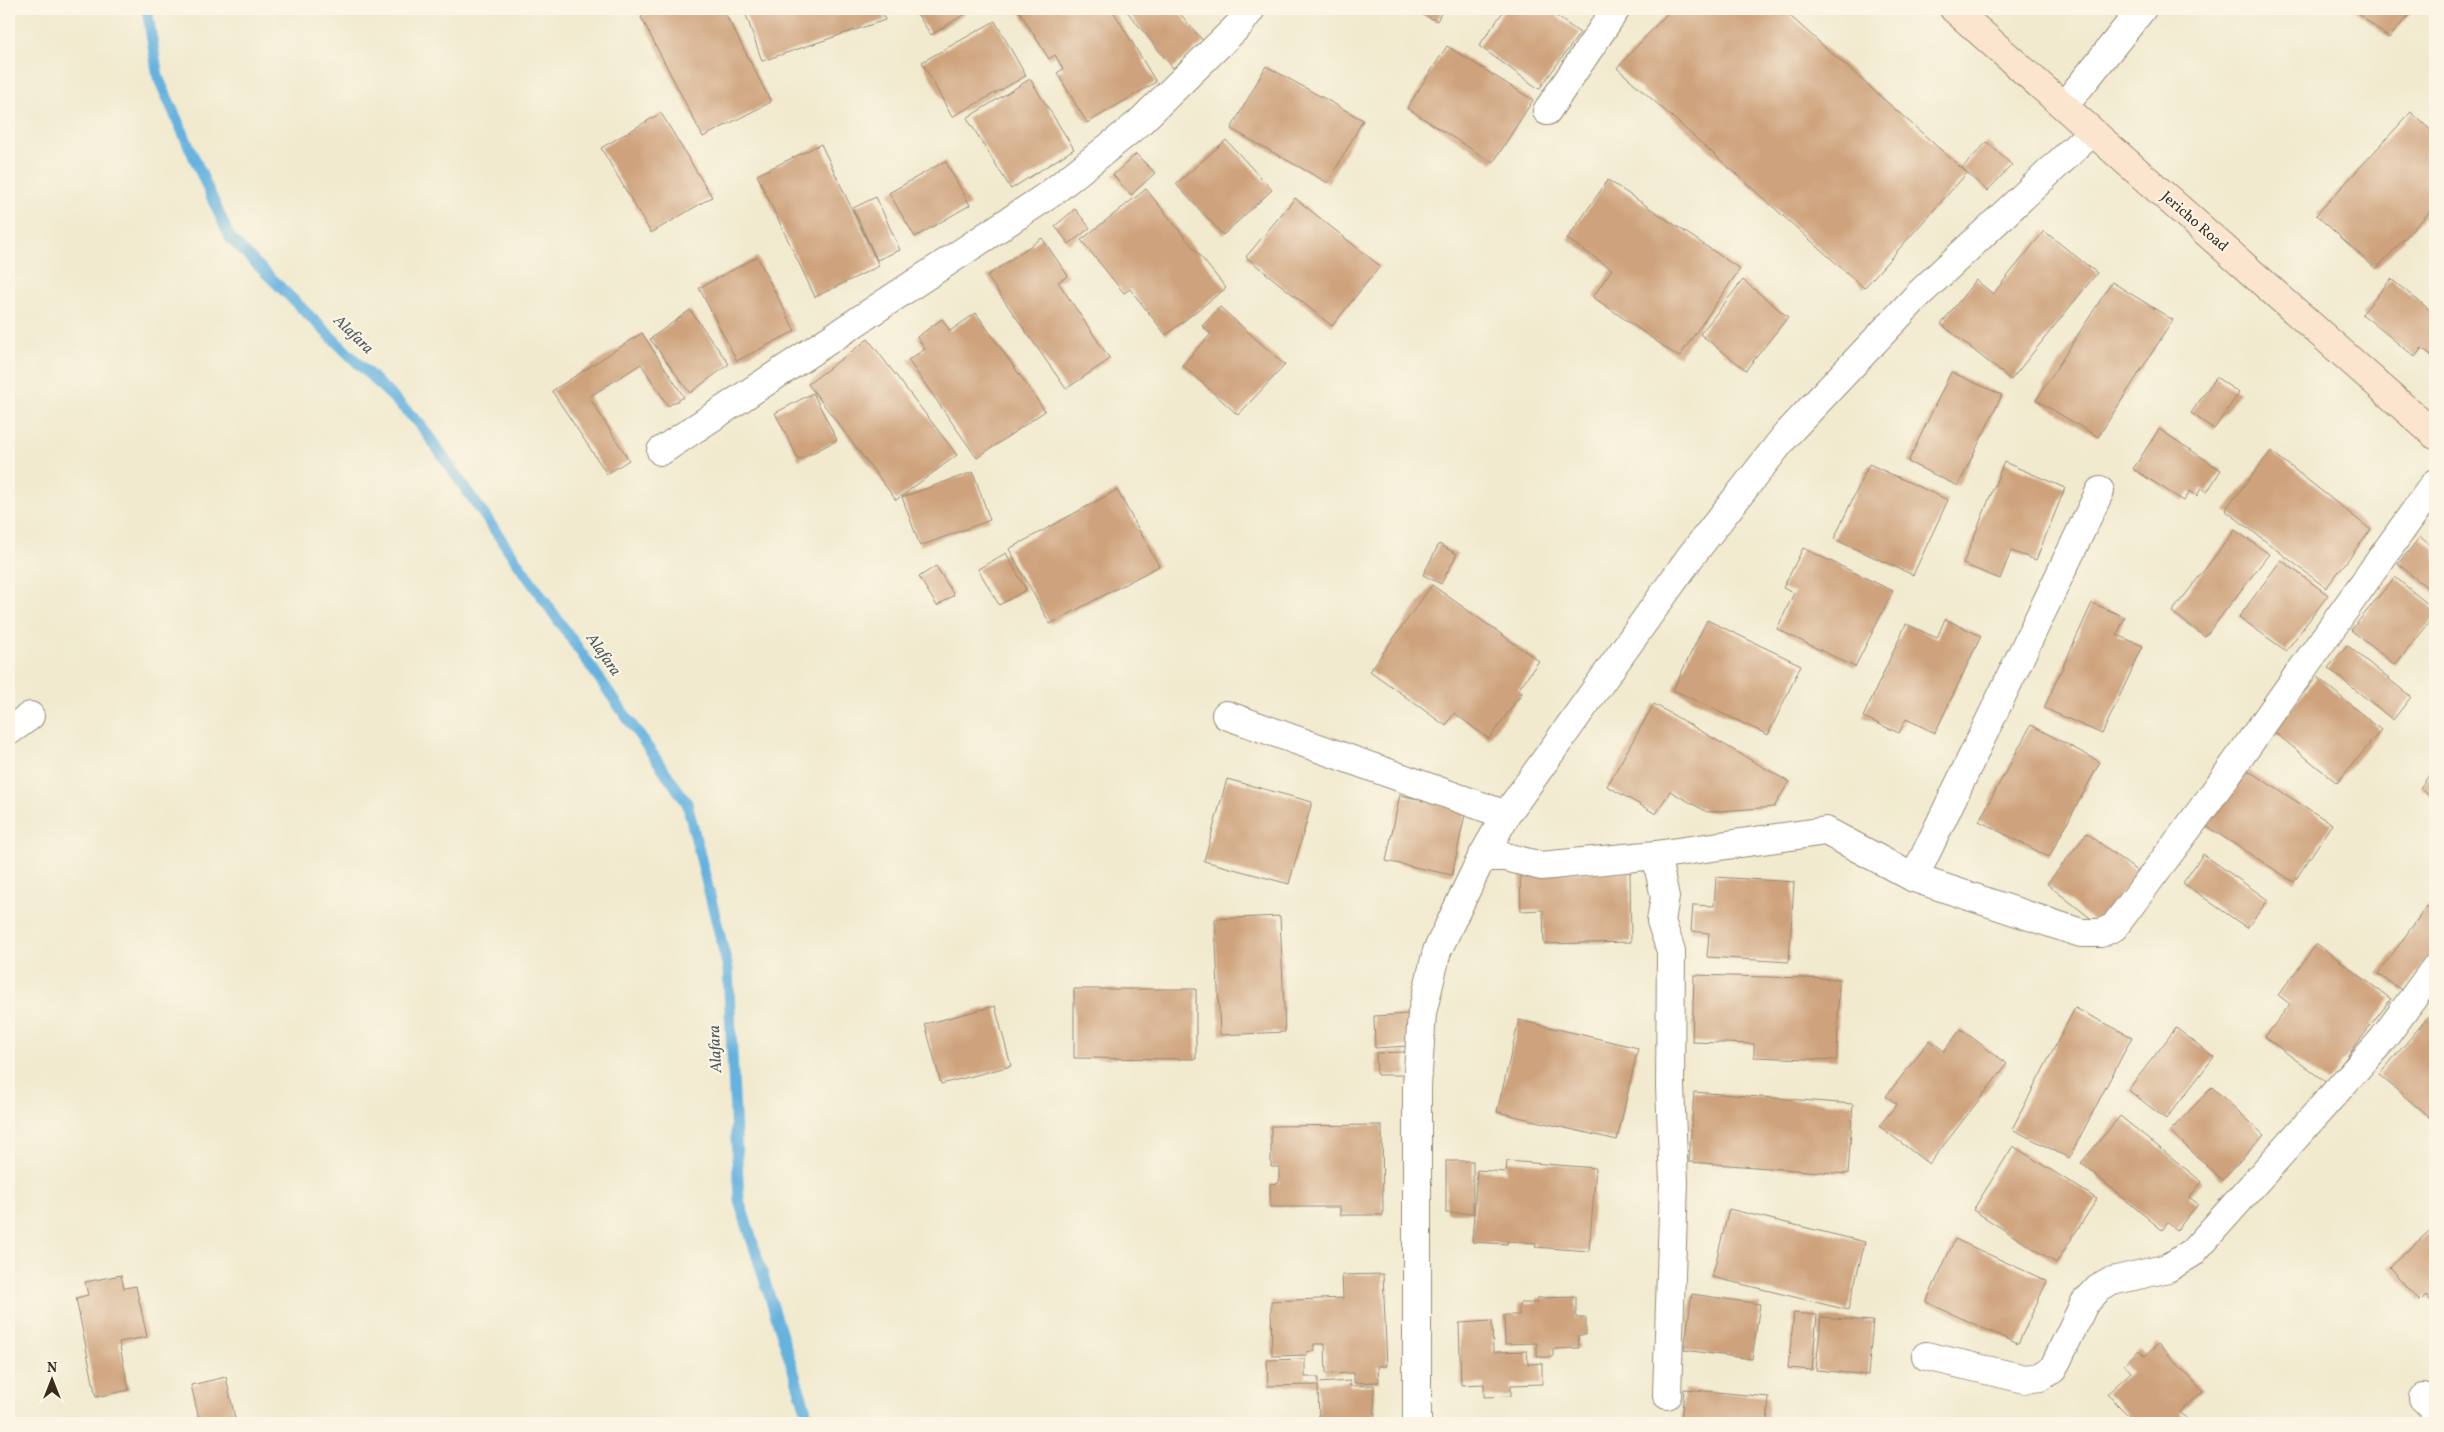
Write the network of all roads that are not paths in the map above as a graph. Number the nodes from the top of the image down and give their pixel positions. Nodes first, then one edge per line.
1 (1252, 9) edge
2 (1616, 9) edge
3 (1954, 9) edge
4 (2142, 9) edge
5 (2064, 106) junction
6 (1547, 111) dead end
7 (2092, 132) junction
8 (2435, 435) edge
9 (661, 451) dead end
10 (2435, 483) edge
11 (2100, 491) dead end
12 (1226, 715) dead end
13 (1506, 815) junction
14 (1656, 855) junction
15 (1482, 857) junction
16 (1914, 878) junction
17 (2435, 968) edge
18 (1926, 1356) dead end
19 (1667, 1395) dead end
20 (1418, 1423) edge

1 - 9 street
2 - 6 street
3 - 5 street, Jericho Road
4 - 5 street
5 - 7 street, Jericho Road
7 - 8 street, Jericho Road
7 - 13 street
10 - 16 street
11 - 16 street
12 - 13 street
13 - 15 street
14 - 15 street
14 - 16 street
14 - 19 street
15 - 20 street
17 - 18 street

